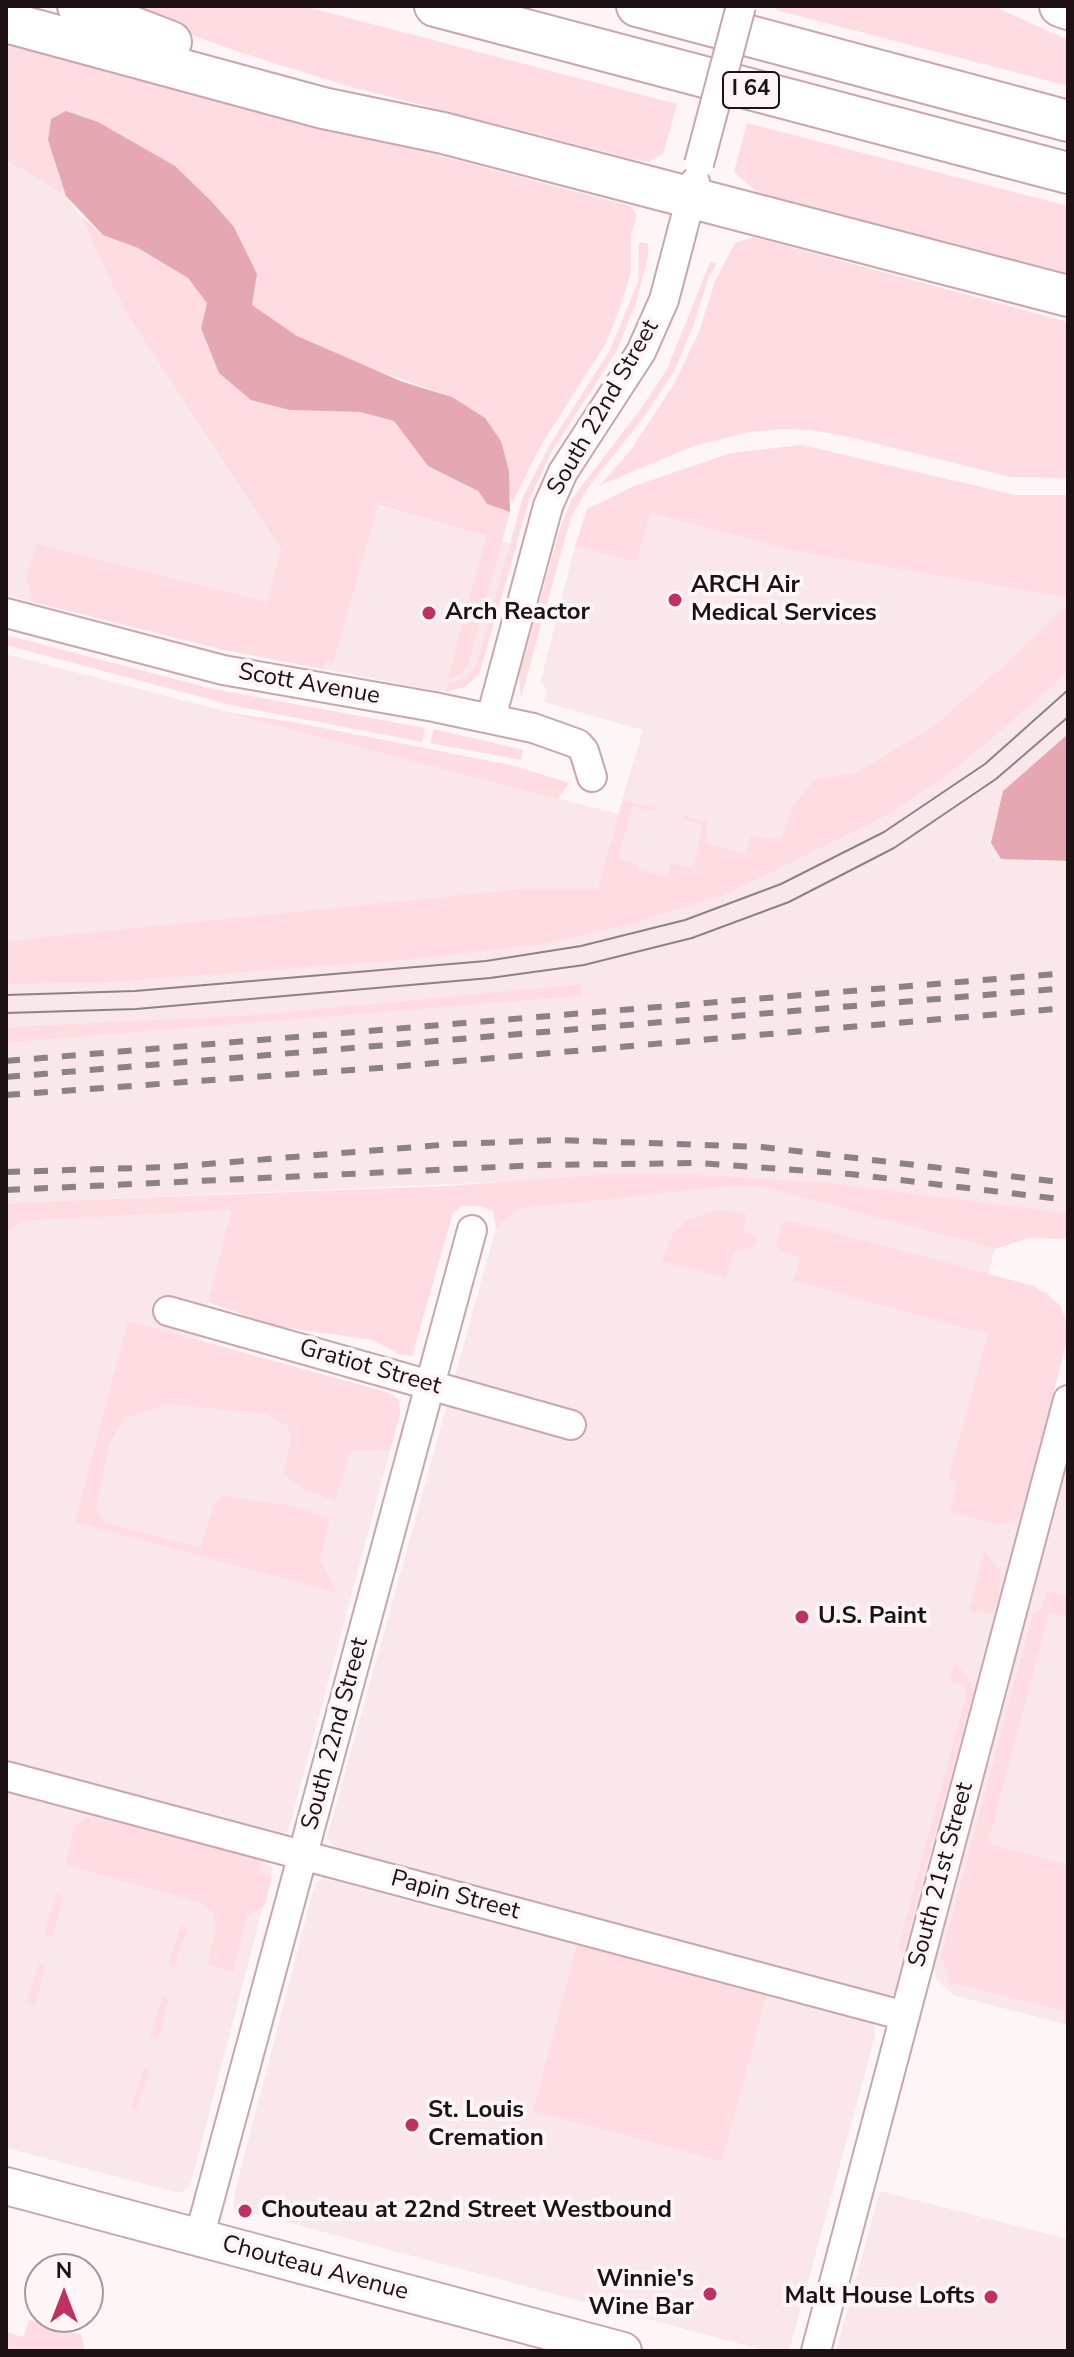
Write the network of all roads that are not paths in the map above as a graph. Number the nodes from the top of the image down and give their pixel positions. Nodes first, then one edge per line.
1 (78, 6) edge
2 (435, 6) edge
3 (637, 6) edge
4 (741, 6) edge
5 (1060, 6) edge
6 (1068, 9) edge
7 (6, 22) edge
8 (1068, 121) edge
9 (443, 133) junction
10 (1068, 173) edge
11 (695, 181) junction
12 (1068, 296) edge
13 (6, 613) edge
14 (491, 718) junction
15 (592, 777) dead end
16 (472, 1230) dead end
17 (168, 1311) dead end
18 (430, 1385) junction
19 (1068, 1400) edge
20 (571, 1425) dead end
21 (6, 1776) edge
22 (303, 1855) junction
23 (905, 2016) junction
24 (6, 2186) edge
25 (199, 2238) junction
26 (623, 2351) edge
27 (816, 2351) edge

1 - 9 highway
2 - 10 highway, I 64
3 - 8 highway, I 64
4 - 11 street, South 22nd Street, bridge
5 - 6 highway
7 - 9 highway
9 - 11 highway
11 - 12 highway
11 - 14 street, South 22nd Street
13 - 14 street, Scott Avenue
14 - 15 street, Scott Avenue
16 - 18 street, South 22nd Street
17 - 18 street, Gratiot Street
18 - 20 street, Gratiot Street
18 - 22 street, South 22nd Street
19 - 23 street, South 21st Street
21 - 22 street, Papin Street
22 - 23 street, Papin Street
22 - 25 street, South 22nd Street
23 - 27 street, South 21st Street
24 - 25 main road, Chouteau Avenue
25 - 26 main road, Chouteau Avenue

